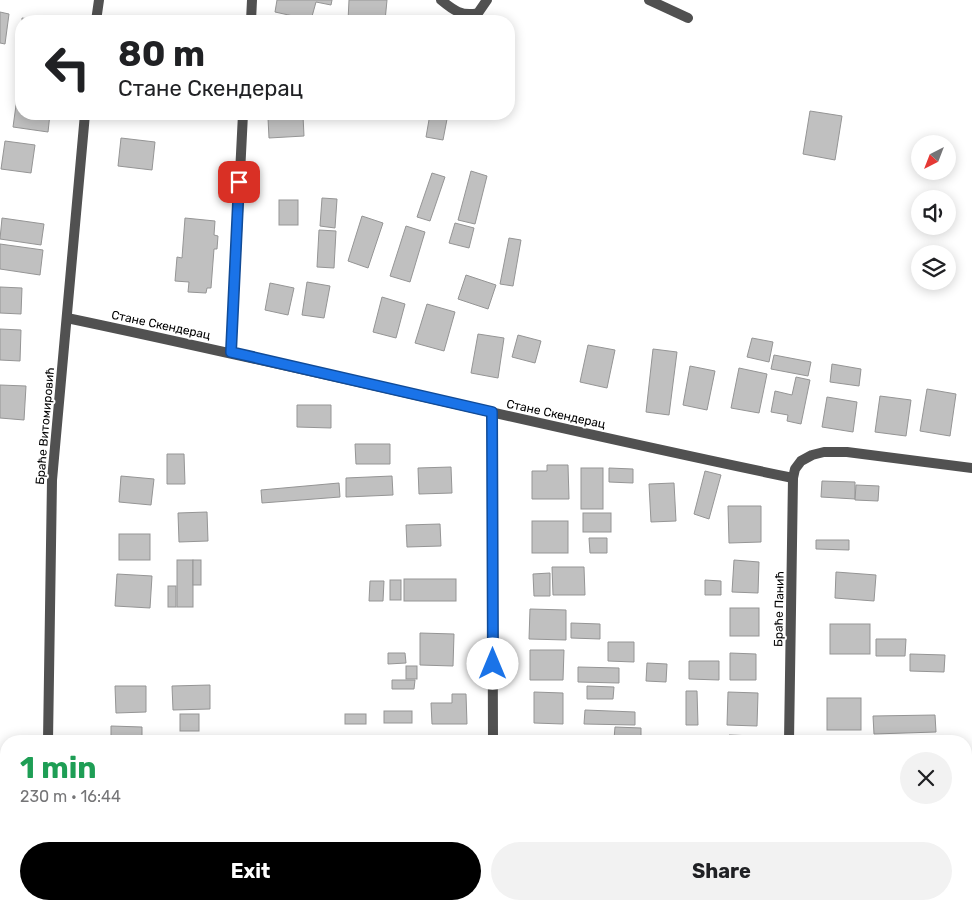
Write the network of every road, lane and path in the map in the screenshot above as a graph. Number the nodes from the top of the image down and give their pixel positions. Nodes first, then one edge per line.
1 (99, 0) edge
2 (252, 0) edge
3 (441, 0) edge
4 (487, 0) edge
5 (649, 0) edge
6 (97, 15) edge
7 (251, 15) edge
8 (688, 18) dead end
9 (85, 120) edge
10 (243, 120) edge
11 (67, 318) junction
12 (231, 352) junction
13 (492, 412) junction
14 (972, 468) edge
15 (793, 478) junction
16 (48, 735) edge
17 (493, 735) edge
18 (789, 735) edge

1 - 6 street
2 - 7 street
3 - 4 street
5 - 8 street
9 - 11 street, Браће Витомировић
10 - 12 street
11 - 12 street, Стане Скендерац
11 - 16 street, Браће Витомировић
12 - 13 street, Стане Скендерац
13 - 15 street, Стане Скендерац
13 - 17 street
14 - 15 street
15 - 18 street, Браће Панић

